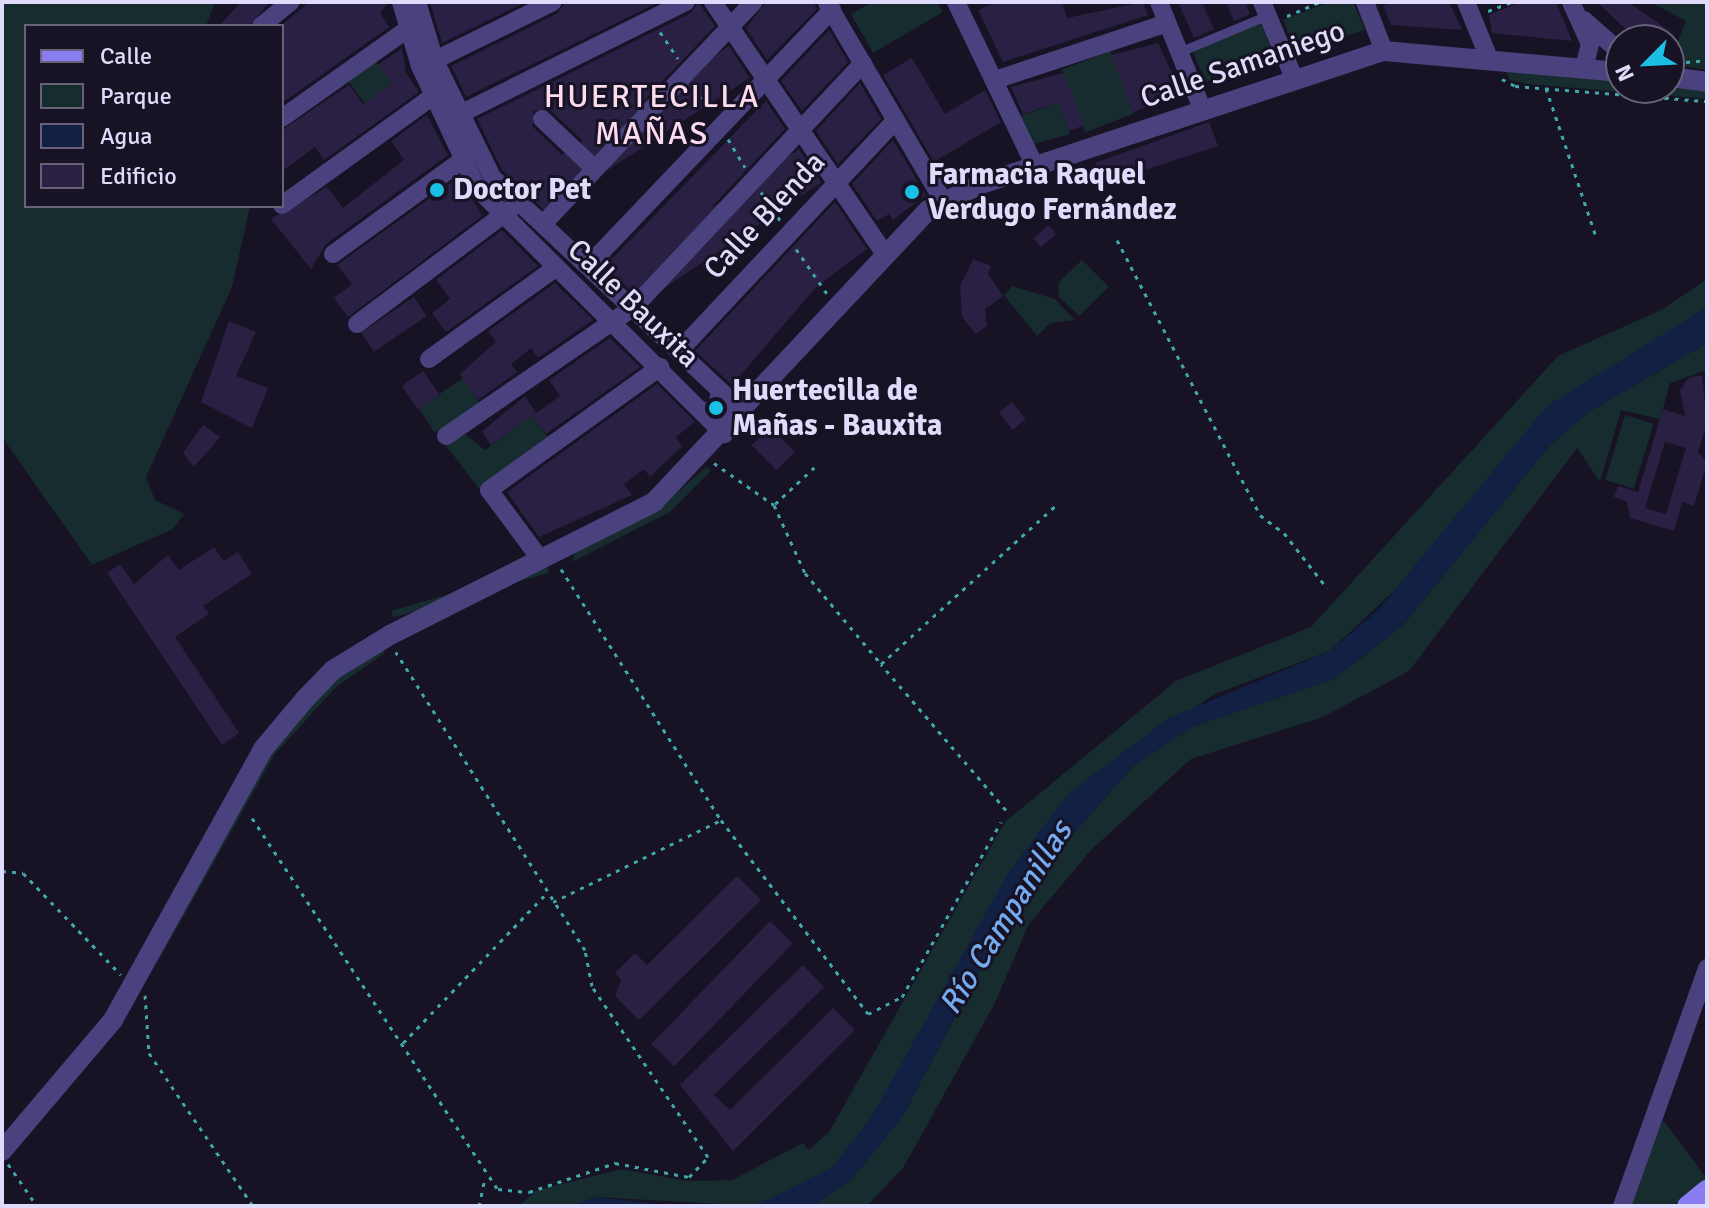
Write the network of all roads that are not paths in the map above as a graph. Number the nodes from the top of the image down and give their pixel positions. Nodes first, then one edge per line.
1 (289, 2) edge
2 (401, 2) edge
3 (417, 2) edge
4 (553, 2) edge
5 (686, 2) edge
6 (713, 2) edge
7 (754, 2) edge
8 (956, 2) edge
9 (1159, 2) edge
10 (1365, 2) edge
11 (829, 6) edge
12 (1574, 7) edge
13 (1470, 10) edge
14 (1267, 13) edge
15 (1167, 23) junction
16 (263, 24) edge
17 (730, 26) junction
18 (405, 31) junction
19 (1384, 51) junction
20 (1179, 52) junction
21 (1488, 56) junction
22 (1605, 57) edge
23 (1605, 60) edge
24 (863, 63) junction
25 (428, 64) junction
26 (1605, 64) edge
27 (765, 77) junction
28 (1294, 78) junction
29 (1685, 79) edge
30 (995, 80) junction
31 (1707, 82) edge
32 (433, 96) junction
33 (1203, 111) junction
34 (460, 114) junction
35 (284, 117) edge
36 (542, 119) dead end
37 (896, 120) junction
38 (801, 129) junction
39 (461, 161) junction
40 (1035, 166) junction
41 (594, 168) junction
42 (835, 181) junction
43 (518, 201) junction
44 (943, 201) junction
45 (284, 203) edge
46 (502, 218) junction
47 (543, 224) junction
48 (883, 251) junction
49 (333, 254) dead end
50 (588, 266) junction
51 (555, 268) junction
52 (630, 308) junction
53 (609, 318) junction
54 (357, 324) dead end
55 (678, 352) junction
56 (429, 359) dead end
57 (660, 367) junction
58 (716, 387) junction
59 (699, 408) junction
60 (743, 412) junction
61 (724, 434) junction
62 (446, 436) dead end
63 (541, 560) junction
64 (1707, 968) edge
65 (2, 1151) edge
66 (1707, 1190) edge
67 (1622, 1206) edge
68 (1687, 1206) edge

1 - 16 street
2 - 18 street, Calle Bauxita
3 - 25 street, Calle Bauxita
4 - 25 street
5 - 34 street
6 - 17 street
7 - 17 street
8 - 30 street
9 - 15 street
10 - 19 street
11 - 24 street
11 - 27 street
12 - 22 street
12 - 23 street
13 - 21 street
14 - 20 lane
14 - 28 street
15 - 20 street
15 - 30 street
17 - 27 street
17 - 41 street
18 - 25 street, Calle Bauxita
18 - 35 street
19 - 21 street, Calle Samaniego
19 - 28 street, Calle Samaniego
20 - 33 street
21 - 26 street, Calle Samaniego
24 - 37 street
24 - 38 street
25 - 32 street, Calle Bauxita
25 - 34 street, Calle Bauxita
27 - 38 street
27 - 50 street
28 - 33 street, Calle Samaniego
29 - 31 street
30 - 40 street
32 - 39 street, Calle Bauxita
32 - 45 street
33 - 40 street, Calle Samaniego
34 - 43 street, Calle Bauxita
36 - 41 street
37 - 42 street, Calle Blenda
37 - 44 street
38 - 42 street
38 - 52 street
39 - 46 street, Calle Bauxita
39 - 49 street
40 - 44 street, Calle Samaniego
41 - 47 street
42 - 48 street
42 - 55 street, Calle Blenda
43 - 46 street
43 - 47 street, Calle Bauxita
44 - 48 street, Calle Samaniego
46 - 51 street, Calle Bauxita
46 - 54 street
47 - 50 street, Calle Bauxita
48 - 60 street, Calle Samaniego
50 - 52 street, Calle Bauxita
51 - 53 street, Calle Bauxita
51 - 56 street
52 - 53 street
52 - 55 street, Calle Bauxita
53 - 57 street, Calle Bauxita
53 - 62 street
55 - 58 street, Calle Bauxita
57 - 59 street, Calle Bauxita
57 - 63 street
58 - 59 lane
58 - 60 street, Calle Bauxita
59 - 61 street, Calle Bauxita
60 - 61 street, Calle Samaniego
61 - 63 street, Calle Samaniego
63 - 65 street, Calle Samaniego
64 - 67 street
66 - 68 main road

